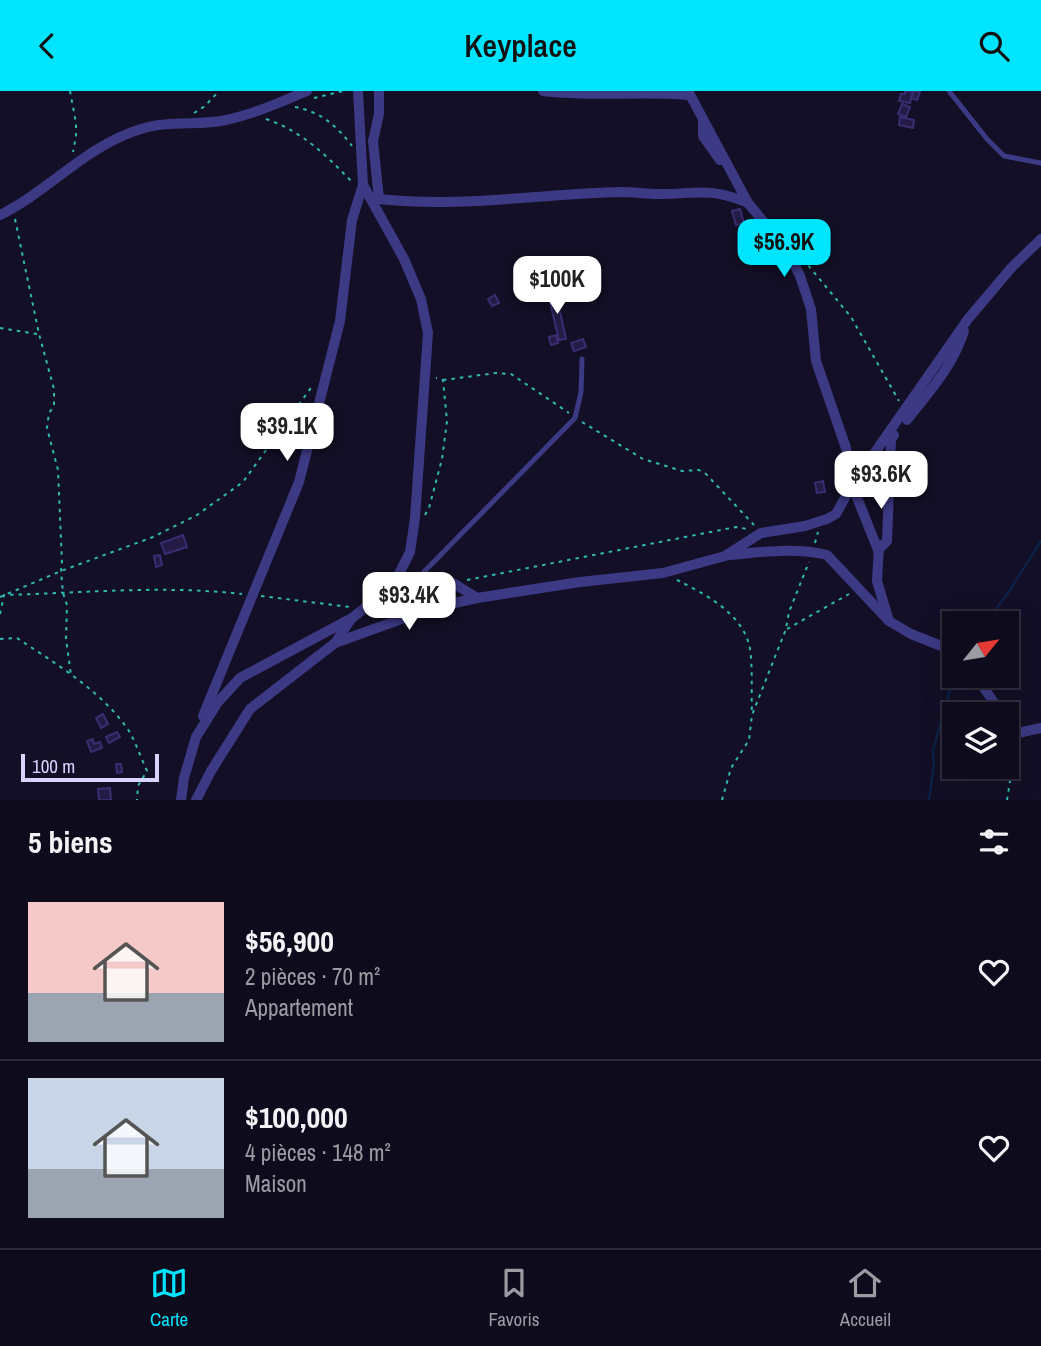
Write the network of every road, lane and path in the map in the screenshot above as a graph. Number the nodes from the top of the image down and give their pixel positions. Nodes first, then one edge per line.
1 (70, 91) edge
2 (219, 91) edge
3 (307, 91) edge
4 (358, 91) edge
5 (379, 91) edge
6 (544, 91) edge
7 (949, 91) edge
8 (688, 93) edge
9 (287, 105) dead end
10 (248, 114) junction
11 (177, 123) junction
12 (363, 161) junction
13 (75, 163) junction
14 (1041, 163) edge
15 (368, 193) junction
16 (748, 203) junction
17 (13, 209) junction
18 (0, 215) edge
19 (1041, 239) edge
20 (798, 255) dead end
21 (968, 319) junction
22 (0, 328) edge
23 (39, 334) junction
24 (582, 359) dead end
25 (424, 373) junction
26 (443, 380) junction
27 (314, 383) dead end
28 (904, 412) junction
29 (575, 418) junction
30 (891, 435) junction
31 (852, 485) junction
32 (424, 518) dead end
33 (827, 519) junction
34 (761, 533) junction
35 (878, 550) junction
36 (813, 551) junction
37 (725, 556) junction
38 (61, 571) junction
39 (663, 573) junction
40 (413, 583) junction
41 (453, 583) junction
42 (393, 586) junction
43 (858, 589) junction
44 (63, 593) junction
45 (406, 594) dead end
46 (4, 595) junction
47 (254, 595) junction
48 (0, 597) edge
49 (477, 598) junction
50 (386, 605) dead end
51 (368, 606) junction
52 (0, 614) edge
53 (352, 618) junction
54 (889, 621) junction
55 (786, 629) junction
56 (0, 639) edge
57 (335, 643) junction
58 (942, 646) edge
59 (71, 674) junction
60 (752, 715) junction
61 (1041, 727) edge
62 (1019, 733) edge
63 (196, 737) junction
64 (1010, 779) edge
65 (137, 800) edge
66 (181, 800) edge
67 (196, 800) edge
68 (722, 800) edge
69 (1007, 800) edge

1 - 13 path
2 - 11 path
3 - 10 street
4 - 12 street
5 - 15 street
6 - 8 street
7 - 14 lane
8 - 16 street
9 - 12 path
10 - 11 street
10 - 15 path
11 - 13 street
12 - 15 street
13 - 17 street
15 - 16 street
15 - 25 street
15 - 47 street
16 - 31 street
17 - 18 street
17 - 23 path
19 - 21 street
20 - 28 path
21 - 28 street
21 - 30 street
22 - 23 path
23 - 38 path
24 - 29 lane
25 - 26 path
25 - 42 street
26 - 29 path
26 - 32 path
27 - 38 path
28 - 30 street
29 - 34 path
29 - 40 lane
30 - 31 street
30 - 35 street
31 - 33 street
31 - 35 street
33 - 34 street
33 - 36 path
34 - 37 street
34 - 41 path
35 - 54 street
36 - 37 street
36 - 43 street
36 - 55 path
37 - 39 street
38 - 44 path
38 - 46 path
39 - 49 street
39 - 60 path
40 - 41 street
40 - 42 street
41 - 49 street
42 - 51 street
43 - 54 street
43 - 55 path
44 - 46 path
44 - 47 path
44 - 59 path
45 - 50 path
46 - 48 path
46 - 52 path
47 - 51 path
47 - 63 street
49 - 57 street
51 - 53 street
53 - 57 street
53 - 63 street
54 - 58 street
55 - 60 path
56 - 59 path
57 - 67 street
59 - 65 path
60 - 68 path
61 - 62 street
63 - 66 street
64 - 69 path

